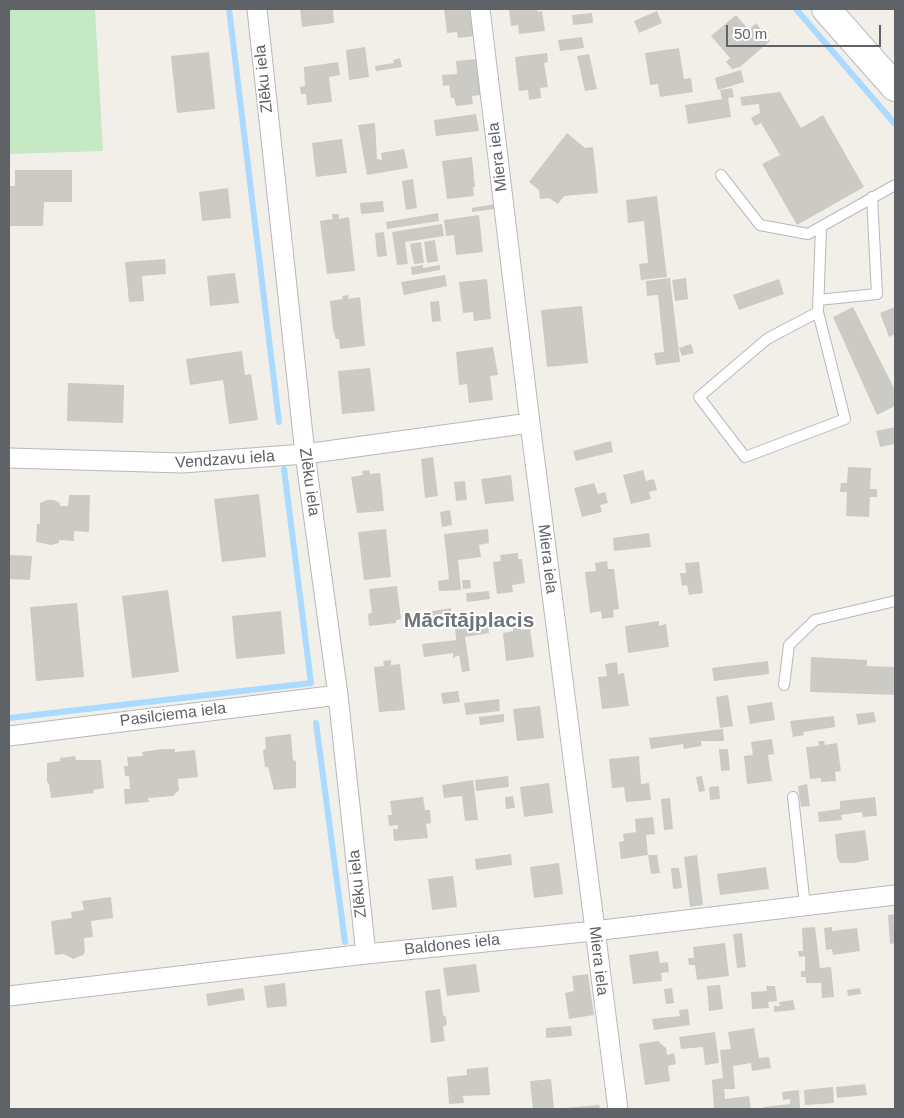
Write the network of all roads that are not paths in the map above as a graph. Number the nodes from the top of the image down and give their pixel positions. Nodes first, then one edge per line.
1 (257, 9) edge
2 (480, 9) edge
3 (826, 9) edge
4 (895, 87) edge
5 (721, 175) dead end
6 (895, 185) edge
7 (872, 198) junction
8 (821, 227) junction
9 (818, 300) junction
10 (818, 312) junction
11 (530, 423) junction
12 (305, 454) junction
13 (9, 458) edge
14 (895, 601) edge
15 (784, 685) dead end
16 (338, 695) junction
17 (9, 736) edge
18 (793, 797) dead end
19 (895, 895) edge
20 (805, 906) junction
21 (594, 931) junction
22 (366, 954) junction
23 (9, 996) edge
24 (618, 1109) edge

1 - 12 street, Zlēku iela
2 - 11 street, Miera iela
3 - 4 street
5 - 8 lane
6 - 7 lane
7 - 8 lane
7 - 9 lane
8 - 9 lane
9 - 10 lane
10 - 10 lane
11 - 12 street, Vendzavu iela
11 - 21 street, Miera iela
12 - 13 street, Vendzavu iela
12 - 16 street, Zlēku iela
14 - 15 lane
16 - 17 street, Pasilciema iela
16 - 22 street, Zlēku iela
18 - 20 lane
19 - 20 street, Baldones iela
20 - 21 street, Baldones iela
21 - 22 street, Baldones iela
21 - 24 street, Miera iela
22 - 23 street, Baldones iela

